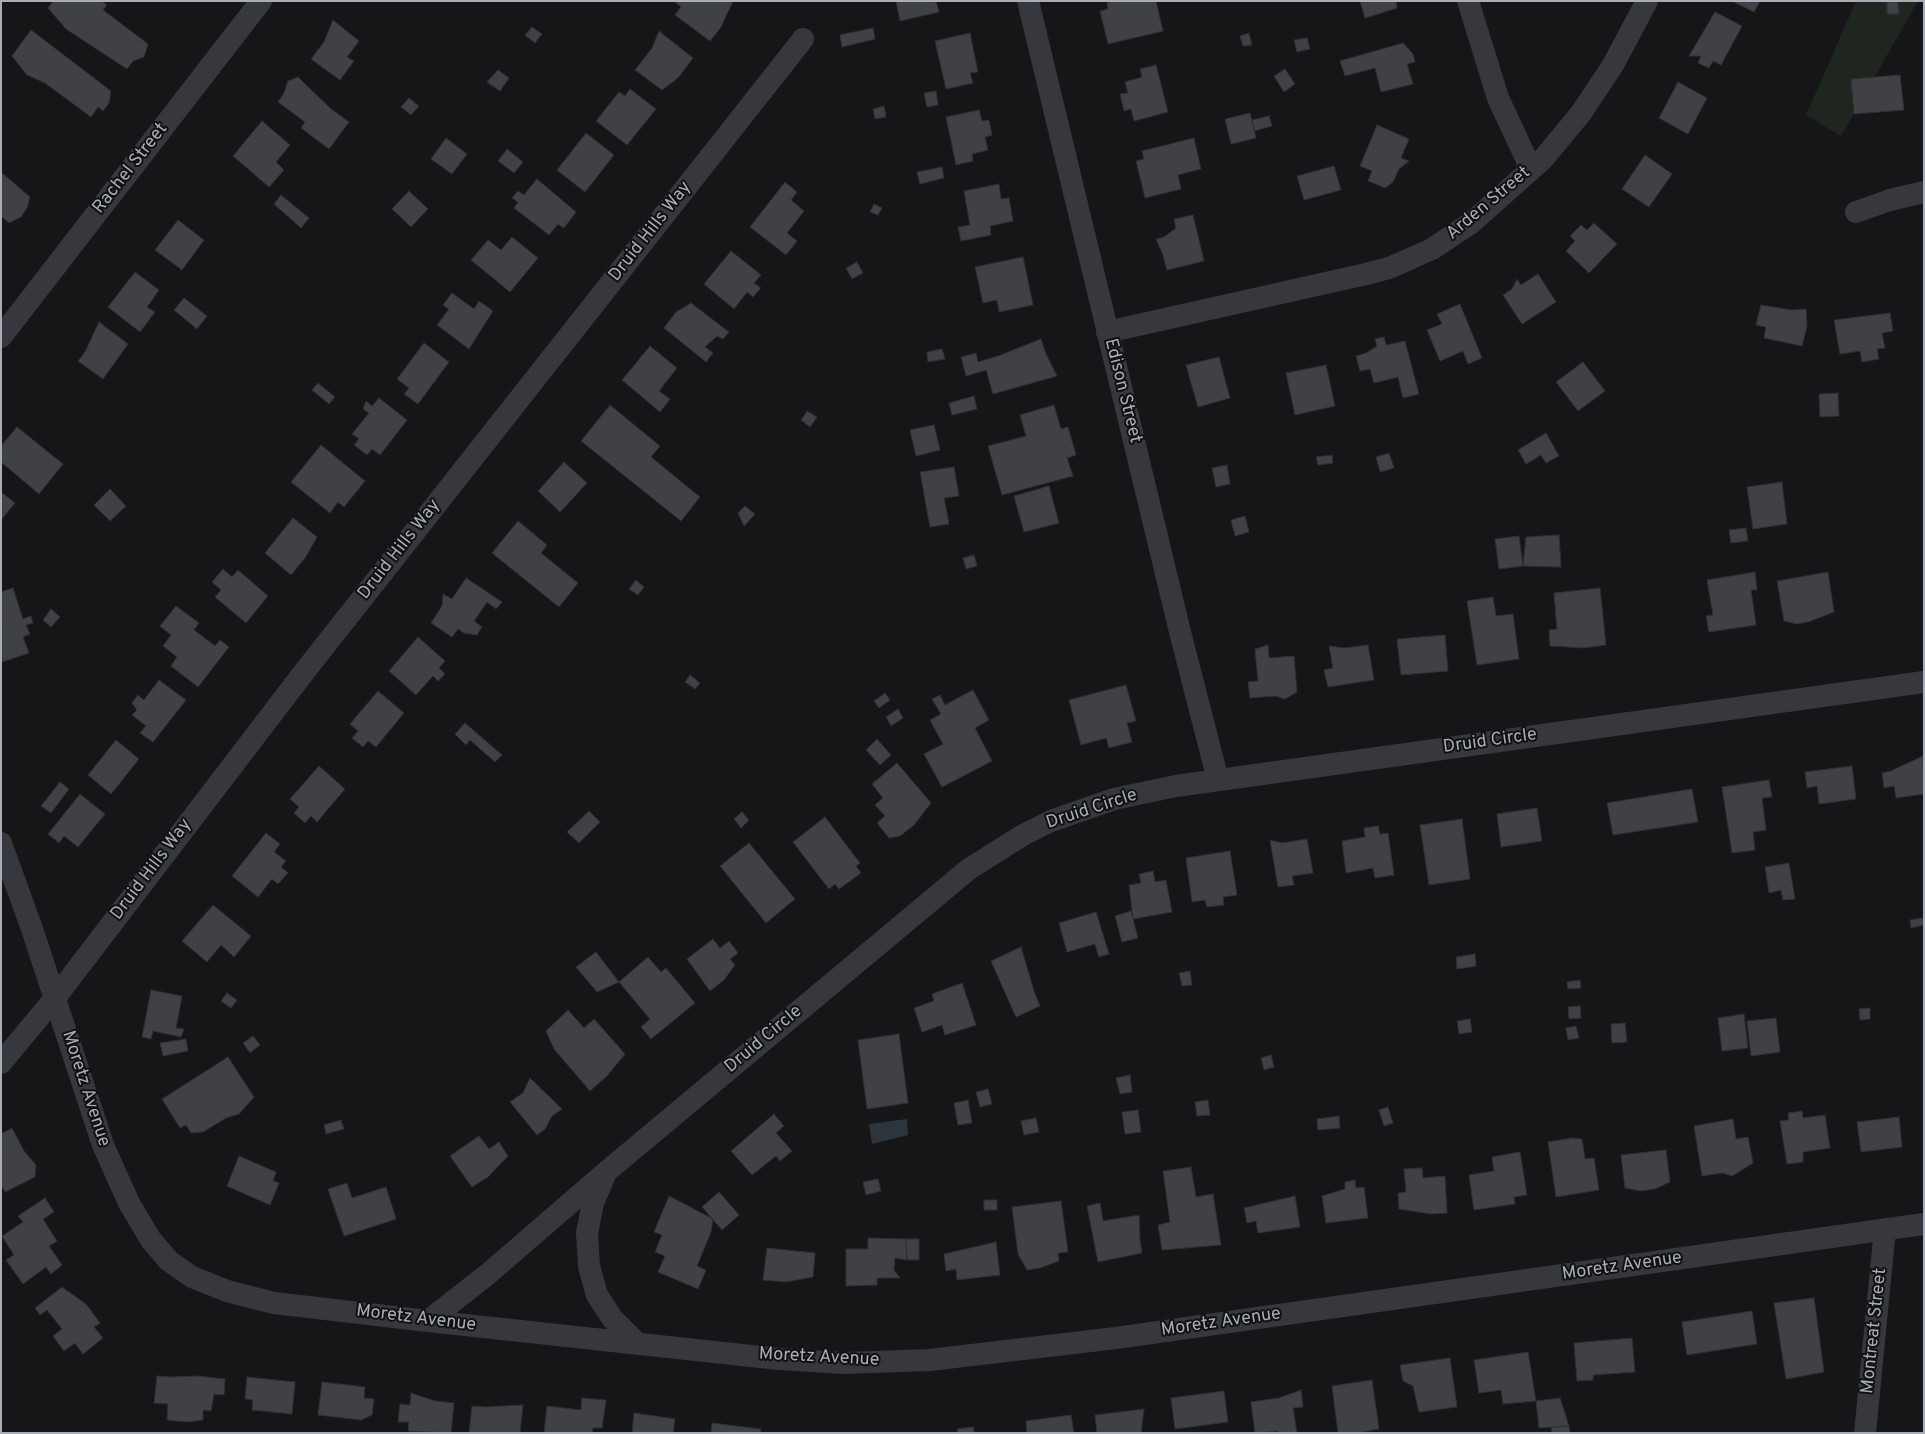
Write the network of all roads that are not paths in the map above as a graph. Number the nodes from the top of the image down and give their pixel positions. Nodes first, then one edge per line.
1 (261, 1) edge
2 (1028, 1) edge
3 (1468, 1) edge
4 (1647, 1) edge
5 (803, 39) dead end
6 (1531, 169) junction
7 (1924, 192) edge
8 (1856, 212) dead end
9 (1107, 332) junction
10 (1, 337) edge
11 (1924, 682) edge
12 (1218, 780) junction
13 (1, 844) edge
14 (55, 998) junction
15 (1, 1064) edge
16 (606, 1172) junction
17 (1924, 1224) edge
18 (1885, 1230) junction
19 (428, 1321) junction
20 (638, 1344) junction
21 (1865, 1433) edge

1 - 10 street, Rachel Street
2 - 9 street, Edison Street
3 - 6 street
4 - 6 street, Arden Street
5 - 14 street, Druid Hills Way
6 - 9 street, Arden Street
7 - 8 street
9 - 12 street, Edison Street
11 - 12 street, Druid Circle
12 - 16 street, Druid Circle
13 - 14 street, Moretz Avenue
14 - 15 street, Druid Hills Way
14 - 19 street, Moretz Avenue
16 - 19 street, Druid Circle
16 - 20 street
17 - 18 street, Moretz Avenue
18 - 20 street, Moretz Avenue
18 - 21 street, Montreat Street
19 - 20 street, Moretz Avenue

